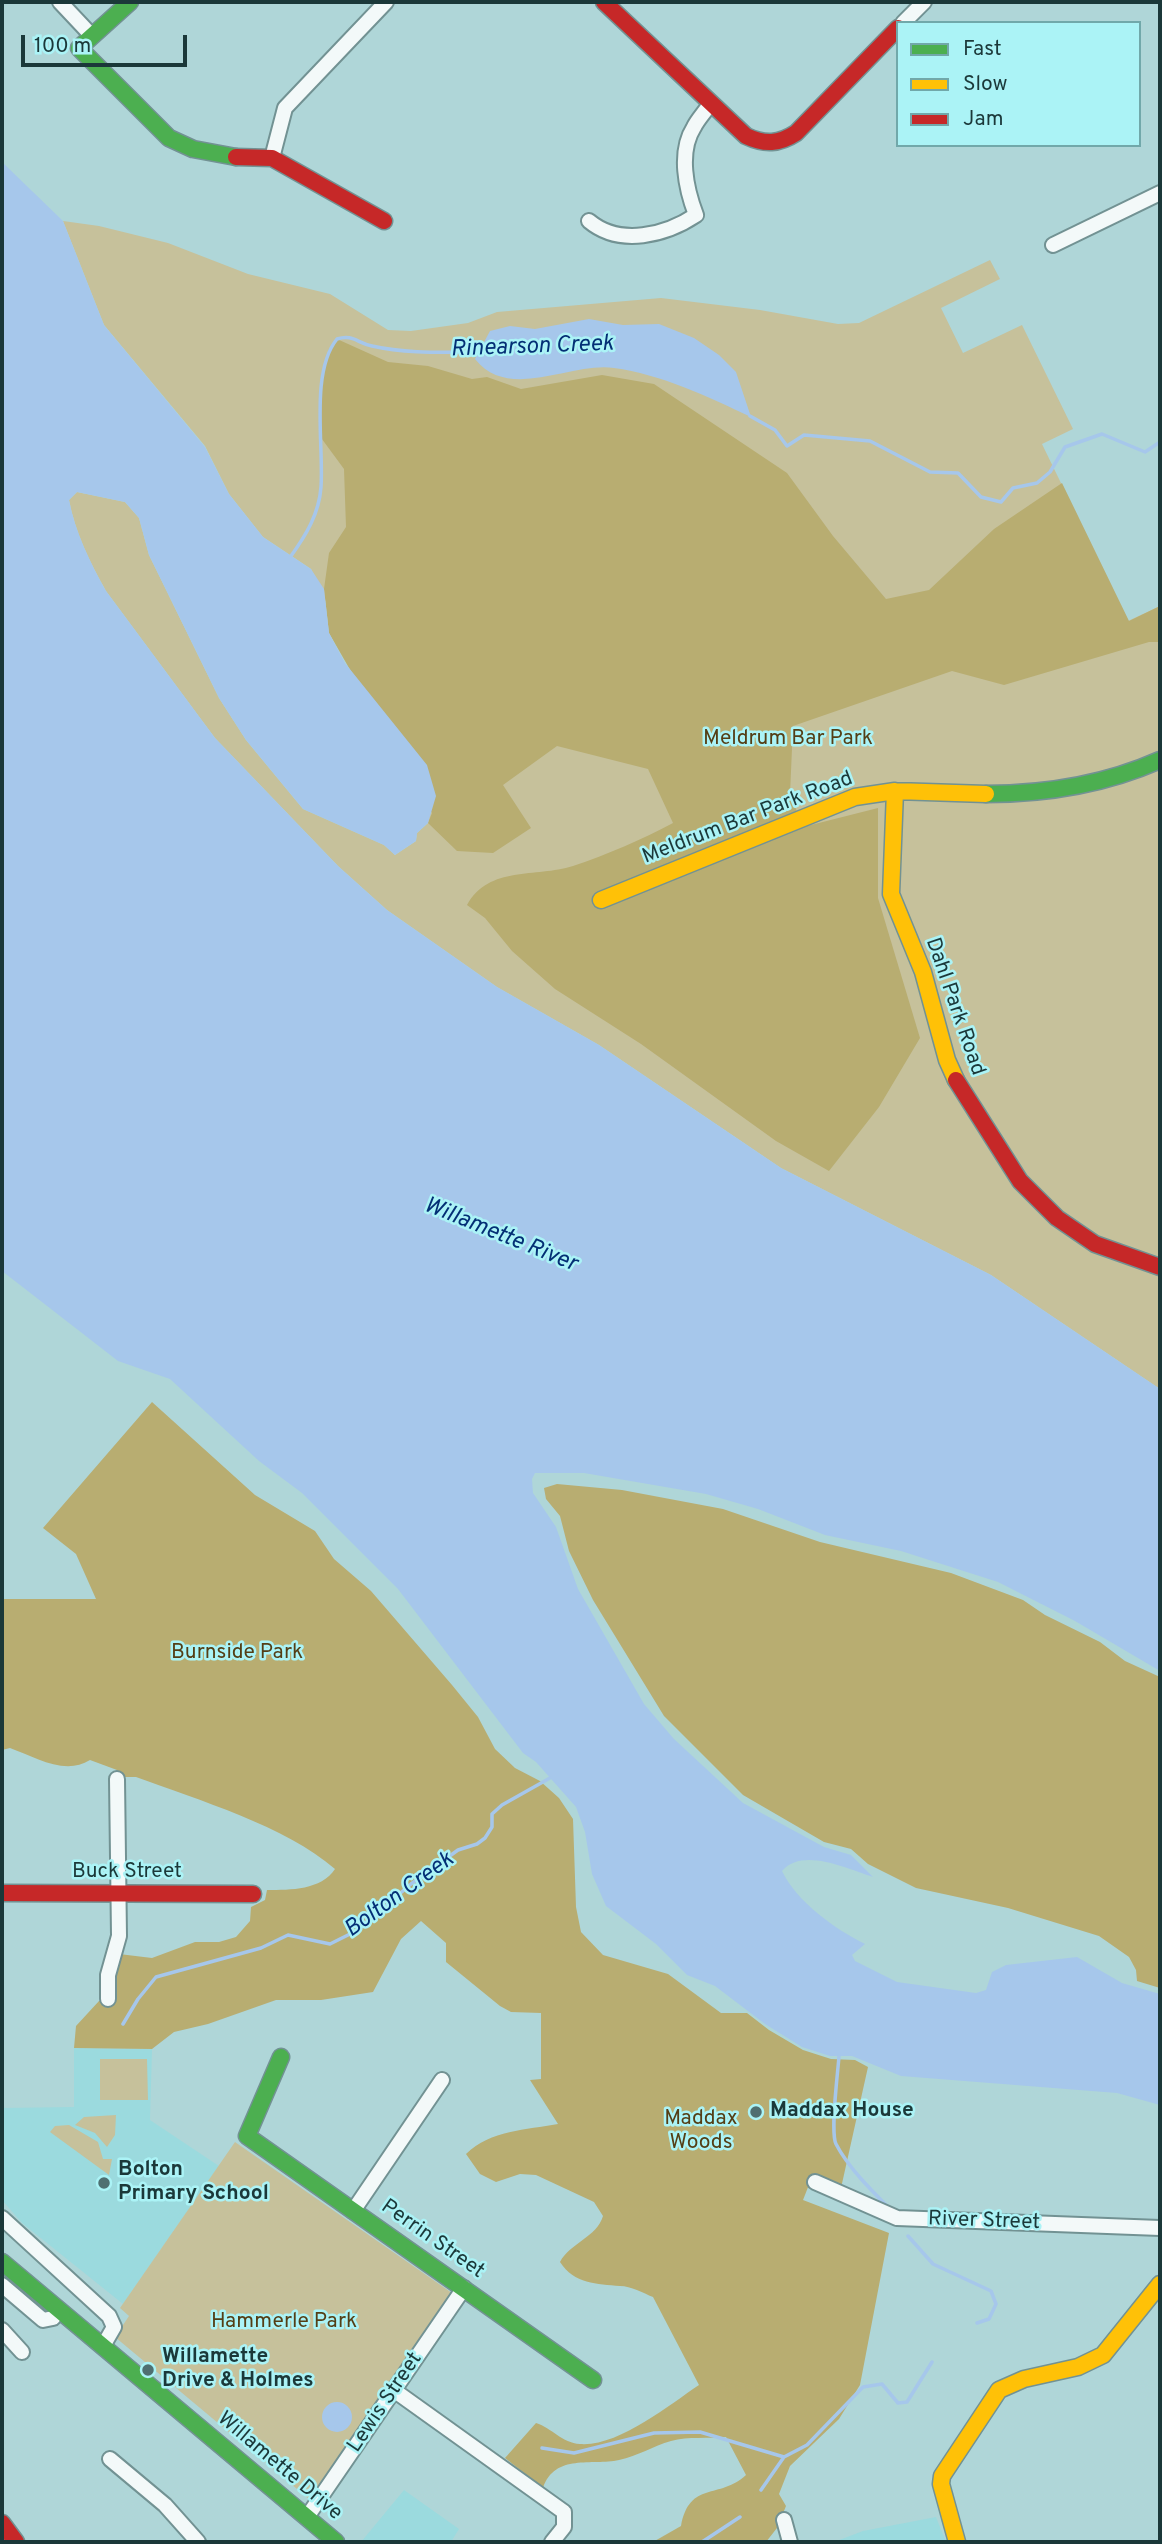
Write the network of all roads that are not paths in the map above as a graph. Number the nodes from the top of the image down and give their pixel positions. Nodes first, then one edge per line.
1 (60, 2) edge
2 (130, 2) edge
3 (386, 2) edge
4 (604, 2) edge
5 (923, 2) edge
6 (905, 21) edge
7 (896, 30) edge
8 (92, 36) junction
9 (710, 104) junction
10 (272, 158) junction
11 (1160, 193) edge
12 (384, 221) dead end
13 (589, 221) dead end
14 (1053, 245) dead end
15 (1160, 760) edge
16 (895, 791) junction
17 (601, 901) dead end
18 (1160, 1268) edge
19 (117, 1779) dead end
20 (2, 1893) edge
21 (119, 1894) junction
22 (253, 1894) dead end
23 (108, 1999) dead end
24 (281, 2057) dead end
25 (442, 2080) dead end
26 (816, 2182) dead end
27 (353, 2211) junction
28 (2, 2218) edge
29 (1160, 2228) edge
30 (2, 2262) edge
31 (1160, 2284) edge
32 (2, 2286) edge
33 (464, 2288) junction
34 (59, 2310) junction
35 (2, 2330) edge
36 (103, 2346) junction
37 (22, 2352) dead end
38 (593, 2380) dead end
39 (395, 2391) junction
40 (110, 2459) dead end
41 (307, 2517) junction
42 (784, 2520) dead end
43 (2, 2523) edge
44 (16, 2542) edge
45 (198, 2542) edge
46 (336, 2542) edge
47 (552, 2542) edge
48 (790, 2542) edge
49 (957, 2542) edge

1 - 8 street
2 - 8 street
3 - 10 street
4 - 9 street
5 - 6 street
7 - 9 street
8 - 10 street
9 - 13 street
10 - 12 street
11 - 14 street
15 - 16 street, Meldrum Bar Park Road
16 - 17 street, Meldrum Bar Park Road
16 - 18 street, Dahl Park Road
19 - 21 street
20 - 21 street, Buck Street
21 - 22 street, Buck Street
21 - 23 street
24 - 27 street, Perrin Street
25 - 27 street
26 - 29 street, River Street
27 - 33 street, Perrin Street
28 - 36 street
30 - 34 street, Willamette Drive
31 - 49 street
32 - 34 street
33 - 38 street, Perrin Street
33 - 39 street, Lewis Street
34 - 36 street, Willamette Drive
35 - 37 street
36 - 41 street, Willamette Drive
39 - 41 street, Lewis Street
39 - 47 street
40 - 45 street
41 - 46 street, Willamette Drive
42 - 48 street
43 - 44 street

